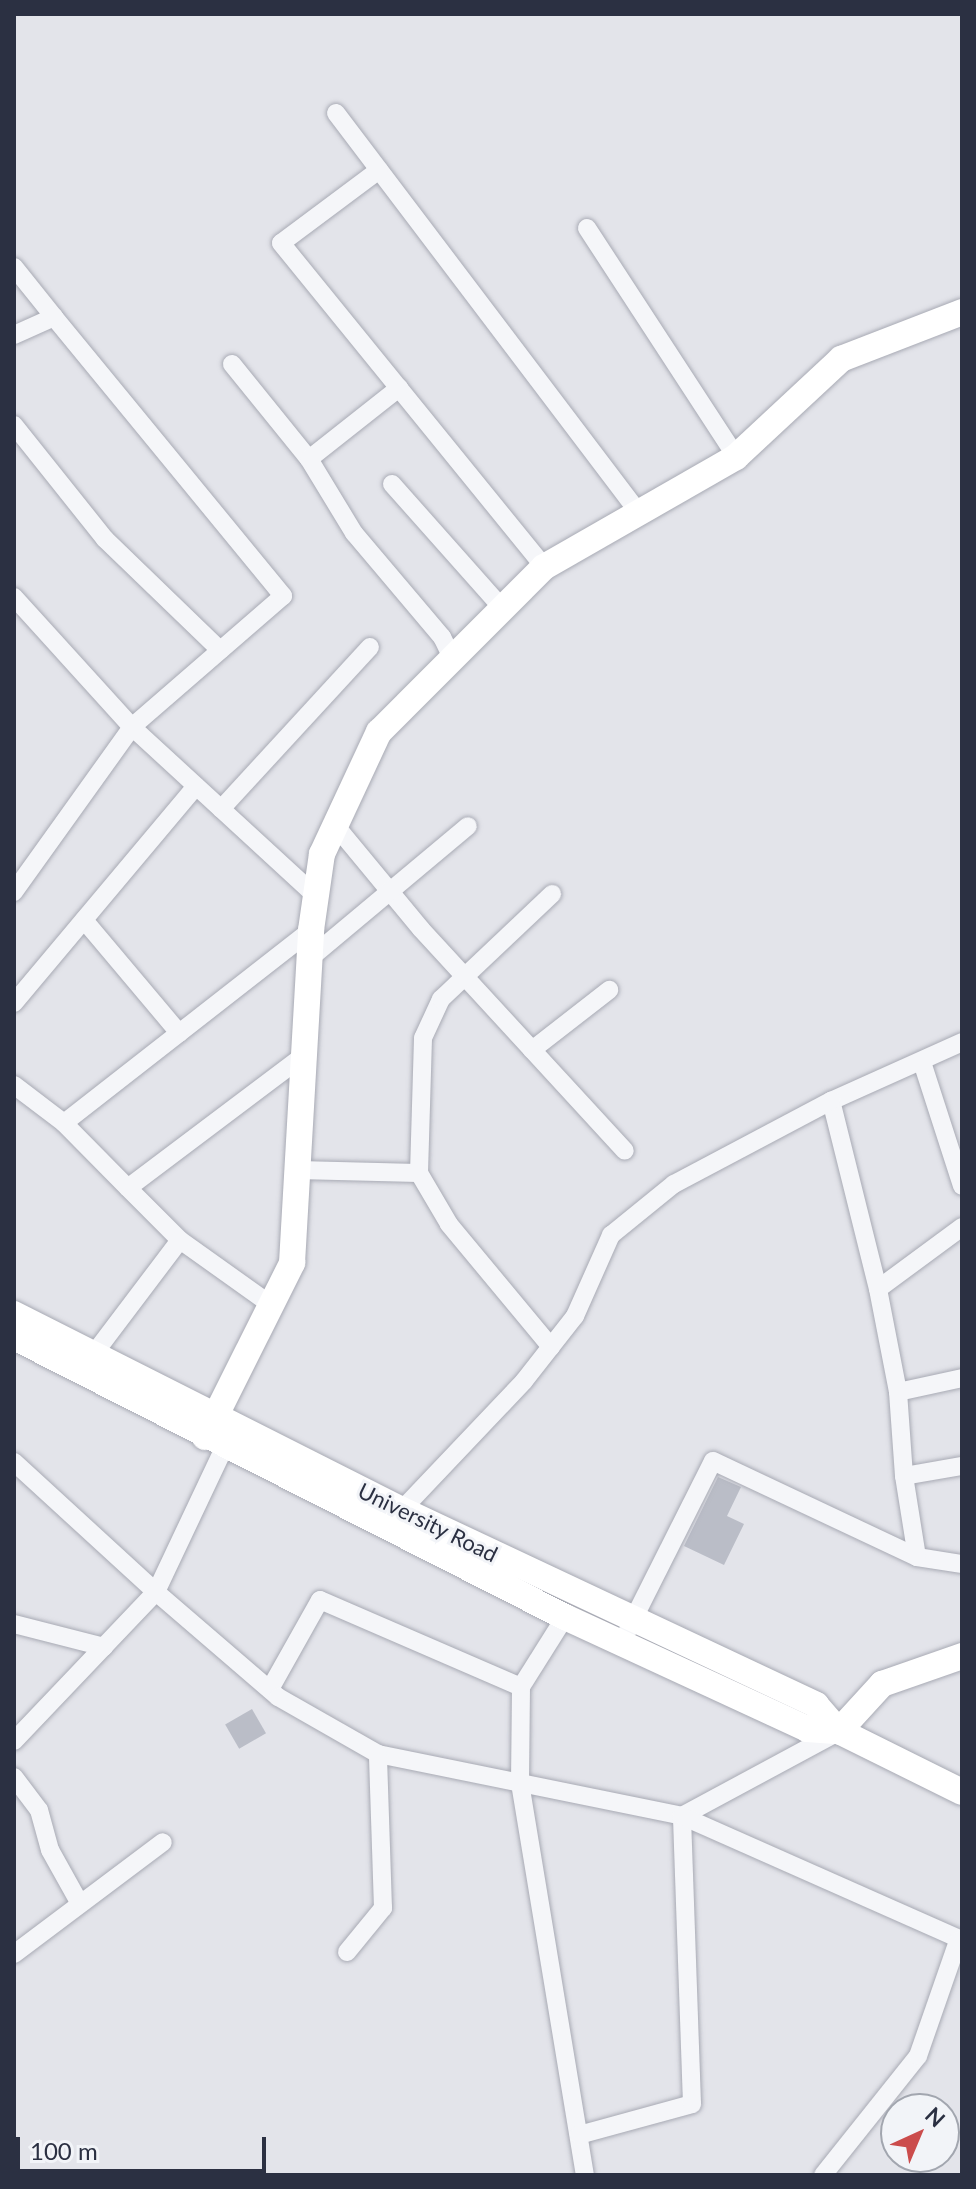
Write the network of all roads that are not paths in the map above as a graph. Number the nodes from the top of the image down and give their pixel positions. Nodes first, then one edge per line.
1 (336, 113) dead end
2 (379, 170) junction
3 (587, 228) dead end
4 (14, 267) edge
5 (962, 312) edge
6 (54, 317) junction
7 (14, 335) edge
8 (232, 364) dead end
9 (399, 388) junction
10 (14, 425) edge
11 (736, 457) junction
12 (309, 459) junction
13 (392, 484) dead end
14 (639, 513) junction
15 (544, 567) junction
16 (14, 597) edge
17 (503, 609) junction
18 (370, 647) dead end
19 (220, 650) junction
20 (453, 660) junction
21 (132, 727) junction
22 (196, 786) junction
23 (221, 809) junction
24 (335, 825) junction
25 (468, 826) dead end
26 (17, 879) edge
27 (391, 893) junction
28 (552, 894) dead end
29 (316, 896) junction
30 (84, 920) junction
31 (311, 930) junction
32 (309, 959) junction
33 (463, 975) junction
34 (609, 990) dead end
35 (14, 1003) edge
36 (179, 1033) junction
37 (962, 1042) edge
38 (532, 1050) junction
39 (303, 1056) junction
40 (922, 1062) junction
41 (14, 1085) edge
42 (831, 1101) junction
43 (64, 1123) junction
44 (625, 1151) dead end
45 (297, 1170) junction
46 (419, 1173) junction
47 (962, 1186) edge
48 (128, 1188) junction
49 (962, 1227) edge
50 (180, 1240) junction
51 (878, 1289) junction
52 (271, 1305) junction
53 (14, 1314) edge
54 (14, 1337) edge
55 (551, 1347) junction
56 (93, 1355) junction
57 (962, 1378) edge
58 (898, 1392) junction
59 (215, 1432) junction
60 (14, 1462) edge
61 (962, 1466) edge
62 (904, 1476) junction
63 (394, 1518) junction
64 (917, 1557) junction
65 (962, 1564) edge
66 (156, 1592) junction
67 (565, 1617) junction
68 (14, 1624) edge
69 (627, 1632) junction
70 (104, 1647) junction
71 (962, 1656) edge
72 (521, 1687) junction
73 (270, 1689) junction
74 (839, 1731) junction
75 (14, 1741) edge
76 (378, 1754) junction
77 (14, 1777) edge
78 (520, 1783) junction
79 (962, 1792) edge
80 (682, 1816) junction
81 (163, 1842) dead end
82 (79, 1902) junction
83 (960, 1941) edge
84 (347, 1952) dead end
85 (14, 1954) edge
86 (579, 2135) junction
87 (585, 2175) edge
88 (823, 2175) edge

1 - 2 street
2 - 9 street
2 - 14 street
3 - 11 street
4 - 6 street
5 - 11 street
6 - 7 street
6 - 19 street
8 - 12 street
9 - 12 street
9 - 15 street
10 - 19 street
11 - 14 street
12 - 20 street
13 - 17 street
14 - 15 street
15 - 17 street
16 - 21 street
17 - 20 street
18 - 23 street
19 - 21 street
20 - 24 street
21 - 22 street
21 - 26 street
22 - 23 street
22 - 30 street
23 - 29 street
24 - 27 street
24 - 29 street
25 - 27 street
27 - 32 street
27 - 33 street
28 - 33 street
29 - 31 street
30 - 35 street
30 - 36 street
31 - 32 street
31 - 36 street
32 - 39 street
33 - 38 street
33 - 46 street
34 - 38 street
36 - 43 street
37 - 40 street
38 - 44 street
39 - 45 street
39 - 48 street
40 - 42 street
40 - 47 street
41 - 43 street
42 - 51 street
42 - 55 street
43 - 48 street
45 - 46 street
45 - 52 street
46 - 55 street
48 - 50 street
49 - 51 street
50 - 52 street
50 - 56 street
51 - 58 street
52 - 59 street
53 - 56 street, University Road
54 - 59 street, University Road
55 - 63 street
56 - 59 street, University Road
57 - 58 street
58 - 62 street
59 - 63 street, University Road
59 - 66 street
60 - 66 street
61 - 62 street
62 - 64 street
63 - 67 street, University Road
63 - 69 street, University Road
64 - 65 street
64 - 69 street
66 - 70 street
66 - 73 street
67 - 69 street, University Road
67 - 72 street
68 - 70 street
69 - 74 street, University Road
70 - 75 street
71 - 74 street
72 - 73 street
72 - 78 street
73 - 76 street
74 - 79 street, University Road
74 - 80 street
76 - 78 street
76 - 84 street
77 - 82 street
78 - 80 street
78 - 86 street
80 - 83 street
80 - 86 street
81 - 82 street
82 - 85 street
83 - 88 street
86 - 87 street

